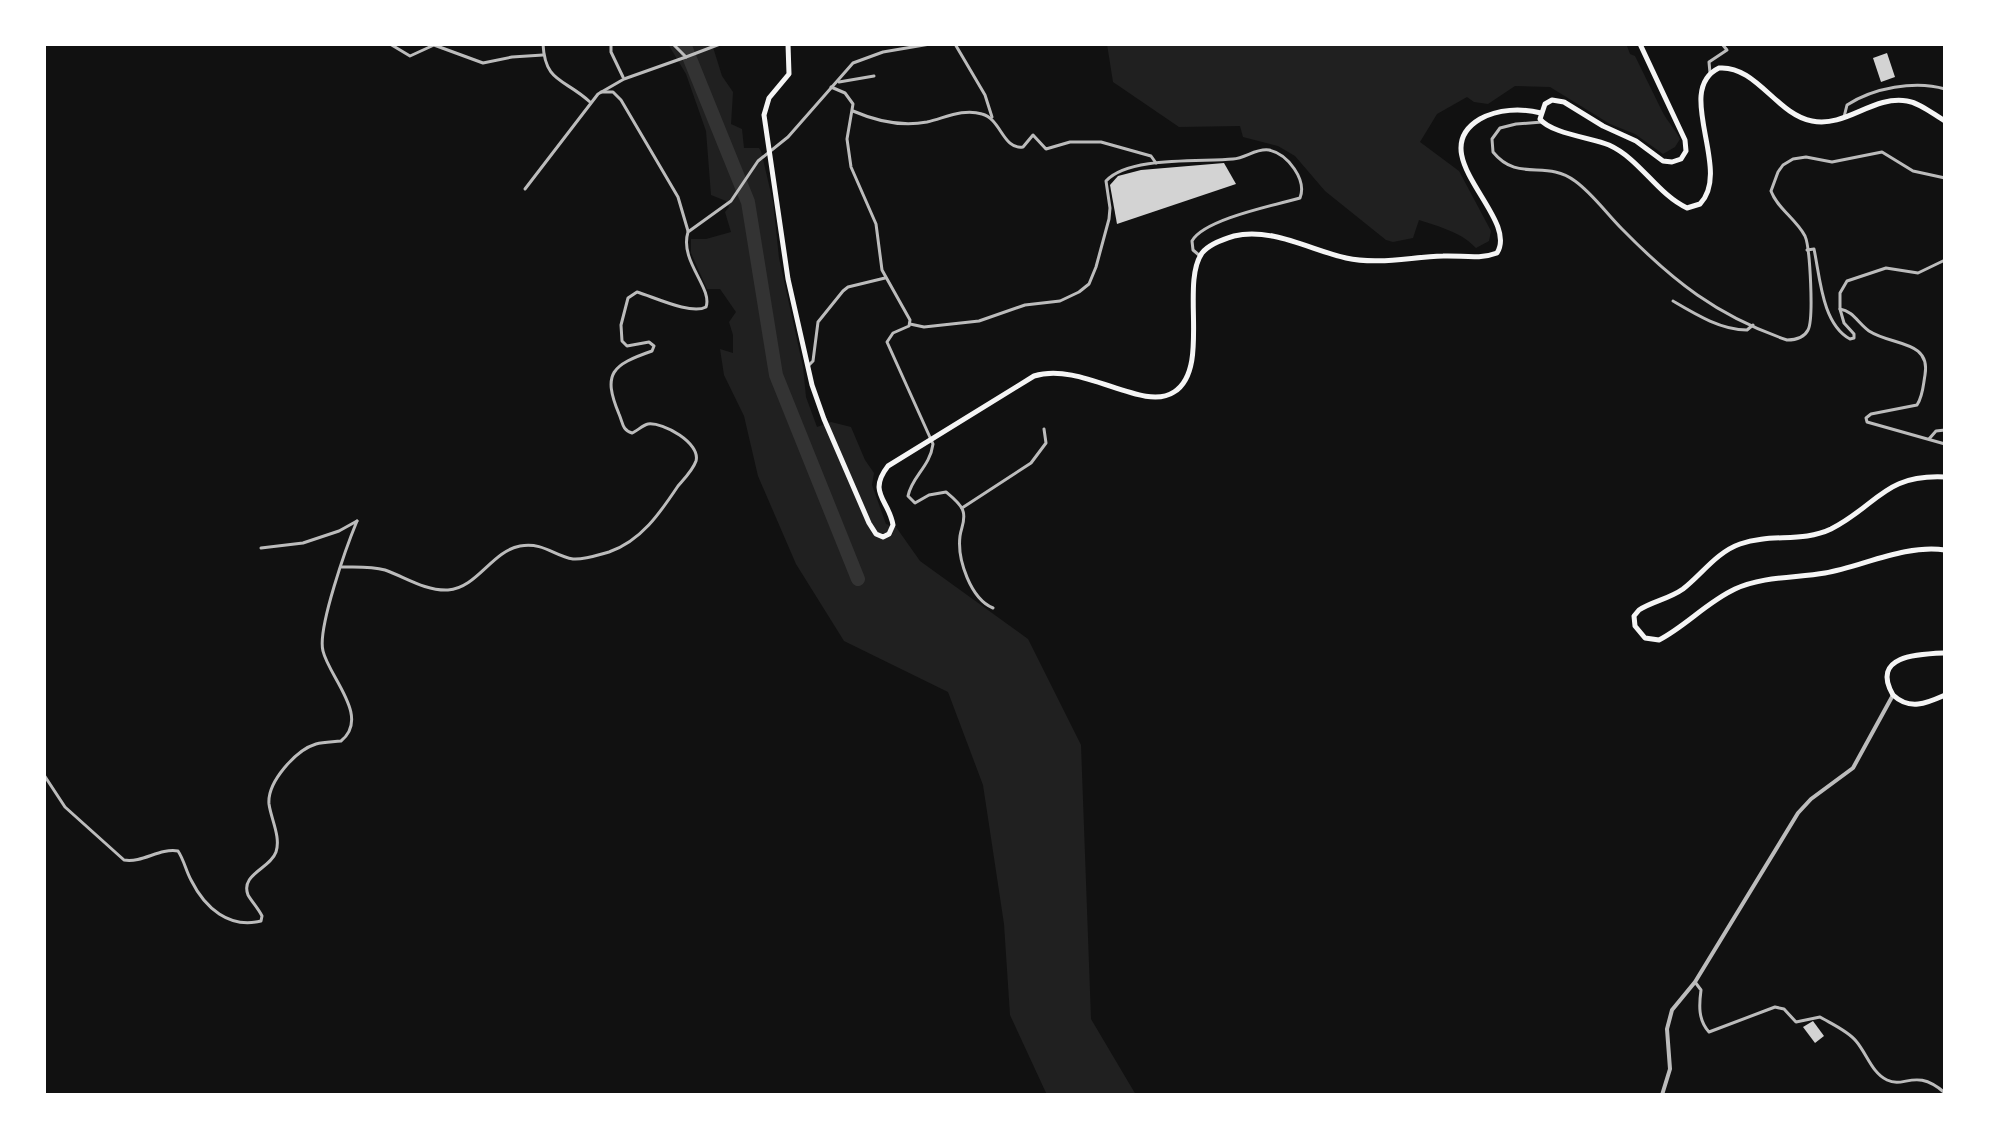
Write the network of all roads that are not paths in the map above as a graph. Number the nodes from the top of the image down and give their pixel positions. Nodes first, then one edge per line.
1 (390, 44) edge
2 (543, 44) edge
3 (611, 44) edge
4 (673, 44) edge
5 (720, 44) edge
6 (788, 44) edge
7 (930, 44) edge
8 (955, 44) edge
9 (1640, 44) edge
10 (1722, 44) edge
11 (901, 46) edge
12 (543, 55) junction
13 (686, 57) junction
14 (1710, 73) junction
15 (874, 76) dead end
16 (624, 79) junction
17 (836, 82) junction
18 (831, 87) junction
19 (1945, 89) edge
20 (598, 94) junction
21 (590, 102) junction
22 (853, 111) junction
23 (1541, 113) junction
24 (992, 117) junction
25 (1844, 117) junction
26 (1945, 121) edge
27 (1542, 122) junction
28 (769, 150) junction
29 (1156, 163) junction
30 (1945, 178) edge
31 (525, 189) dead end
32 (688, 232) junction
33 (1807, 250) junction
34 (1200, 256) junction
35 (1945, 260) edge
36 (885, 277) junction
37 (1673, 301) dead end
38 (1840, 309) junction
39 (910, 324) junction
40 (1753, 325) junction
41 (808, 366) junction
42 (1044, 429) dead end
43 (1945, 430) edge
44 (932, 439) junction
45 (1929, 439) junction
46 (1945, 444) edge
47 (1945, 477) edge
48 (962, 508) junction
49 (261, 548) dead end
50 (1945, 550) edge
51 (342, 567) junction
52 (993, 608) dead end
53 (1945, 653) edge
54 (1893, 695) junction
55 (1945, 695) edge
56 (44, 775) edge
57 (1695, 982) junction
58 (1945, 1093) edge
59 (1662, 1095) edge

1 - 12 street
2 - 12 street
3 - 16 street
4 - 13 street
5 - 13 street
6 - 28 main road
7 - 11 street
8 - 24 street
9 - 23 main road
10 - 14 street
11 - 17 street
12 - 21 street
13 - 16 street
14 - 25 main road
14 - 27 main road
15 - 17 street
16 - 20 street
17 - 18 street
18 - 22 street
18 - 28 street
19 - 25 street
20 - 21 street
20 - 32 street
21 - 31 street
22 - 24 street
22 - 36 street
23 - 27 main road
23 - 34 main road
24 - 29 street
25 - 26 main road
27 - 40 street
28 - 32 street
28 - 41 main road
29 - 34 street
29 - 39 street
30 - 33 street
32 - 51 street
33 - 38 street
33 - 40 street
34 - 44 main road
35 - 38 street
36 - 39 street
36 - 41 street
37 - 40 street
38 - 45 street
39 - 44 street
41 - 44 main road
42 - 48 street
43 - 45 street
44 - 48 street
45 - 46 street
47 - 50 main road
48 - 52 street
49 - 51 street
51 - 56 street
53 - 54 main road
54 - 55 main road
54 - 57 street
57 - 58 street
57 - 59 street

